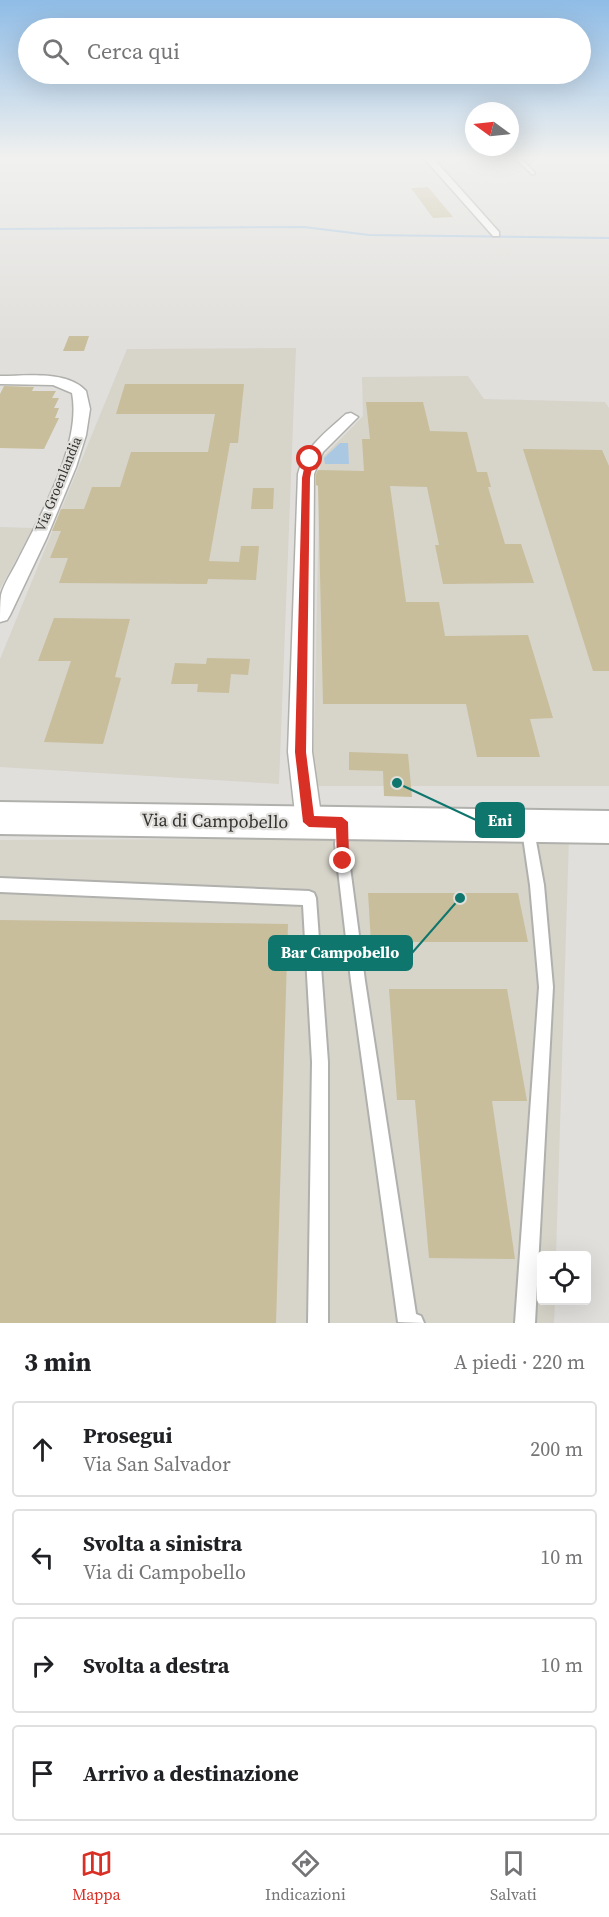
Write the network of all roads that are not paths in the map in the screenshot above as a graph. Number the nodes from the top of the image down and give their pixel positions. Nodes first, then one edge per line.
1 (482, 219) edge
2 (496, 234) dead end
3 (0, 380) edge
4 (351, 417) dead end
5 (0, 615) edge
6 (0, 818) edge
7 (325, 822) junction
8 (527, 825) junction
9 (609, 827) edge
10 (0, 885) edge
11 (318, 1323) edge
12 (414, 1323) edge
13 (525, 1323) edge

1 - 2 street
3 - 5 street, Via Groenlandia
4 - 7 street
6 - 7 street, Via di Campobello
7 - 8 street, Via di Campobello
7 - 12 lane
8 - 9 street, Via di Campobello
8 - 13 lane
10 - 11 lane

